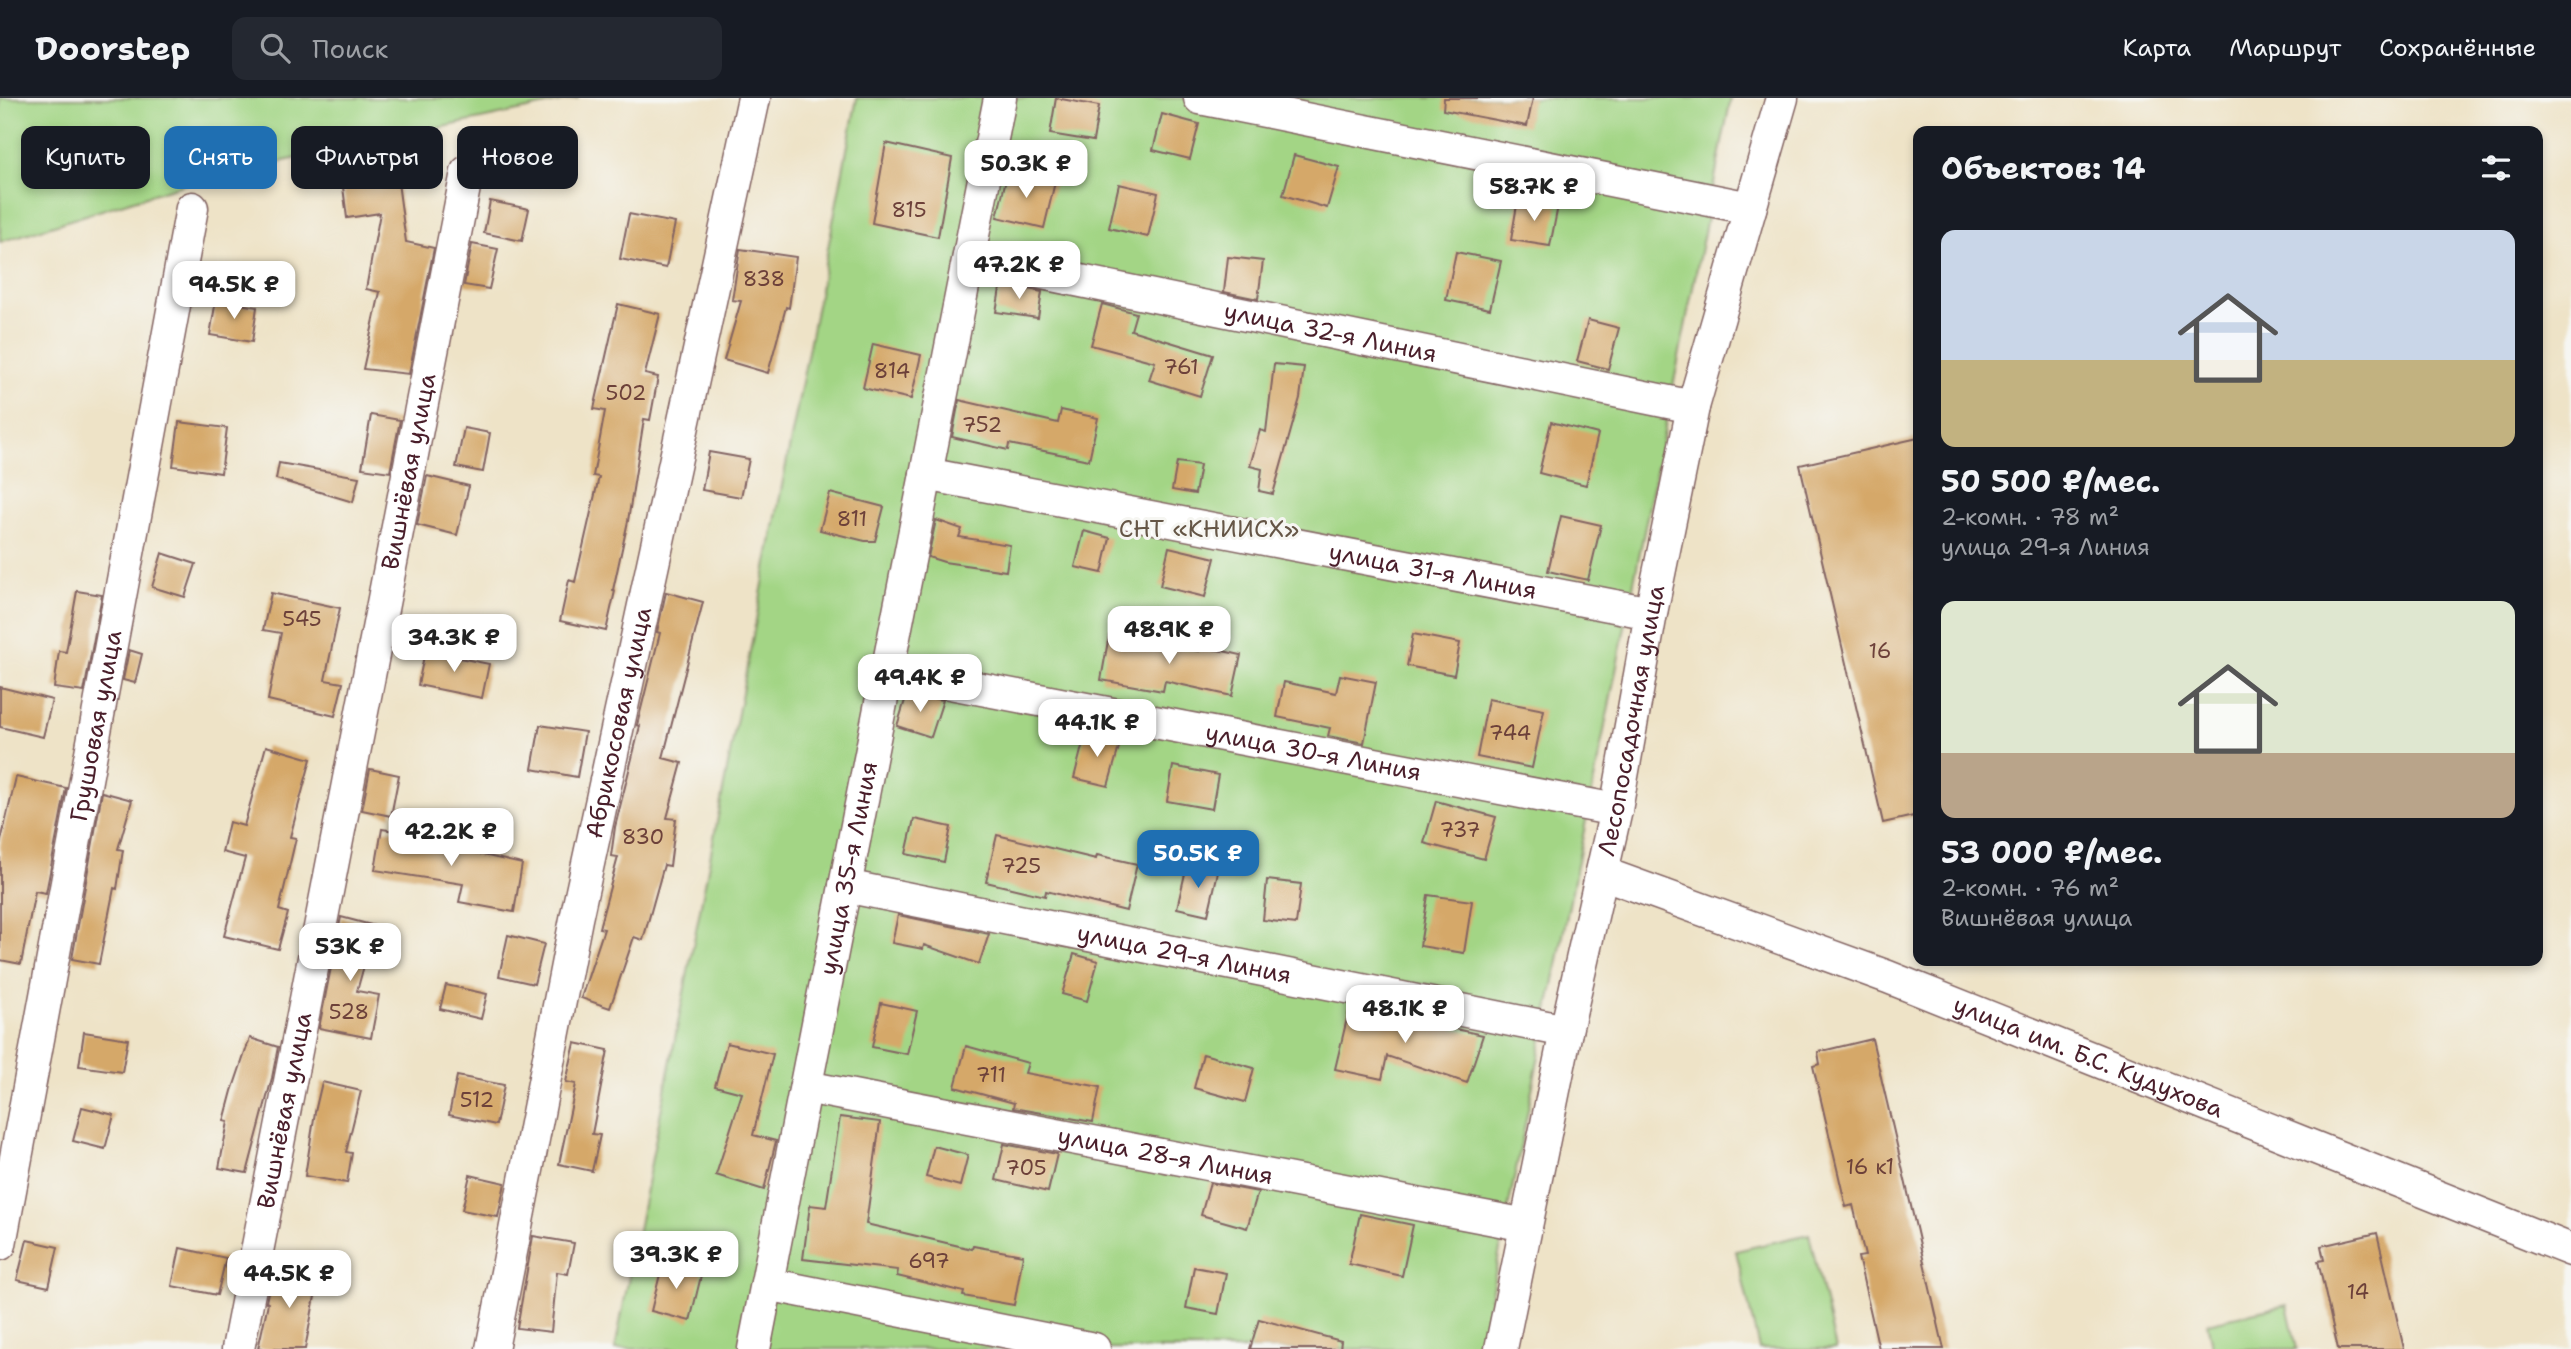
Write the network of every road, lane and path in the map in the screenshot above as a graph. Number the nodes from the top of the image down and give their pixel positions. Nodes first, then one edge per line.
1 (754, 98) edge
2 (1000, 98) edge
3 (1200, 98) edge
4 (1782, 98) edge
5 (464, 189) edge
6 (192, 208) dead end
7 (1750, 208) junction
8 (969, 258) junction
9 (1693, 407) junction
10 (926, 474) junction
11 (1651, 613) junction
12 (887, 671) junction
13 (1616, 810) junction
14 (1602, 873) junction
15 (845, 886) junction
16 (1566, 1031) junction
17 (806, 1087) junction
18 (1526, 1225) junction
19 (0, 1244) edge
20 (2571, 1250) edge
21 (767, 1284) junction
22 (238, 1349) edge
23 (492, 1349) edge
24 (754, 1349) edge
25 (1094, 1349) edge
26 (1501, 1349) edge

1 - 23 street, Абрикосовая улица
2 - 8 street, улица 35-я Линия
3 - 7 street
4 - 7 street, Лесопосадочная улица
5 - 22 street, Вишнёвая улица
6 - 19 street, Грушовая улица
7 - 9 street, Лесопосадочная улица
8 - 9 street, улица 32-я Линия
8 - 10 street, улица 35-я Линия
9 - 11 street, Лесопосадочная улица
10 - 11 street, улица 31-я Линия
10 - 12 street, улица 35-я Линия
11 - 13 street, Лесопосадочная улица
12 - 13 street, улица 30-я Линия
12 - 15 street, улица 35-я Линия
13 - 14 street, Лесопосадочная улица
14 - 16 street, Лесопосадочная улица
14 - 20 street, улица им. Б.С. Кудухова
15 - 16 street, улица 29-я Линия
15 - 17 street, улица 35-я Линия
16 - 18 street, Лесопосадочная улица
17 - 18 street, улица 28-я Линия
17 - 21 street, улица 35-я Линия
18 - 26 street, Лесопосадочная улица
21 - 24 street, улица 35-я Линия
21 - 25 street

